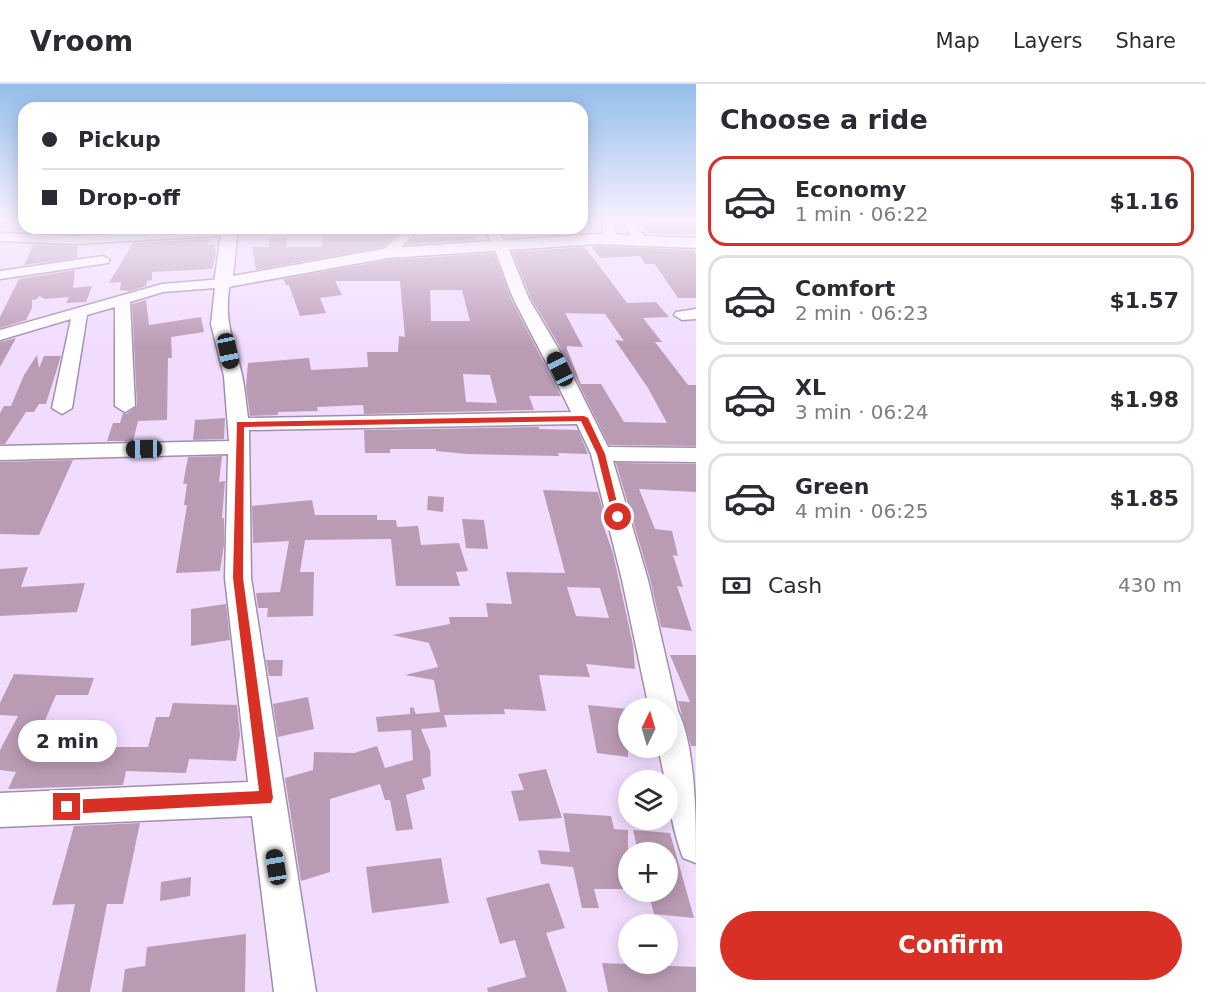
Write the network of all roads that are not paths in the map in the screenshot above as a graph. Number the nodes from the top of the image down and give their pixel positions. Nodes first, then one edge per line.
1 (87, 262) edge
2 (225, 262) edge
3 (336, 262) edge
4 (506, 262) edge
5 (0, 275) edge
6 (223, 283) junction
7 (122, 298) junction
8 (80, 311) junction
9 (0, 335) edge
10 (125, 406) dead end
11 (63, 408) dead end
12 (584, 418) junction
13 (239, 435) junction
14 (0, 453) edge
15 (601, 454) junction
16 (696, 455) edge
17 (662, 698) edge
18 (676, 758) edge
19 (267, 798) junction
20 (0, 810) edge
21 (696, 845) edge
22 (295, 992) edge

1 - 5 street
2 - 6 main road
3 - 6 main road
4 - 12 street
6 - 7 street
6 - 13 street
7 - 8 street
7 - 10 street
8 - 9 street
8 - 11 street
12 - 13 street
12 - 15 street
13 - 14 street
13 - 19 street
15 - 16 street
15 - 17 street
18 - 21 street
19 - 20 street
19 - 22 street

